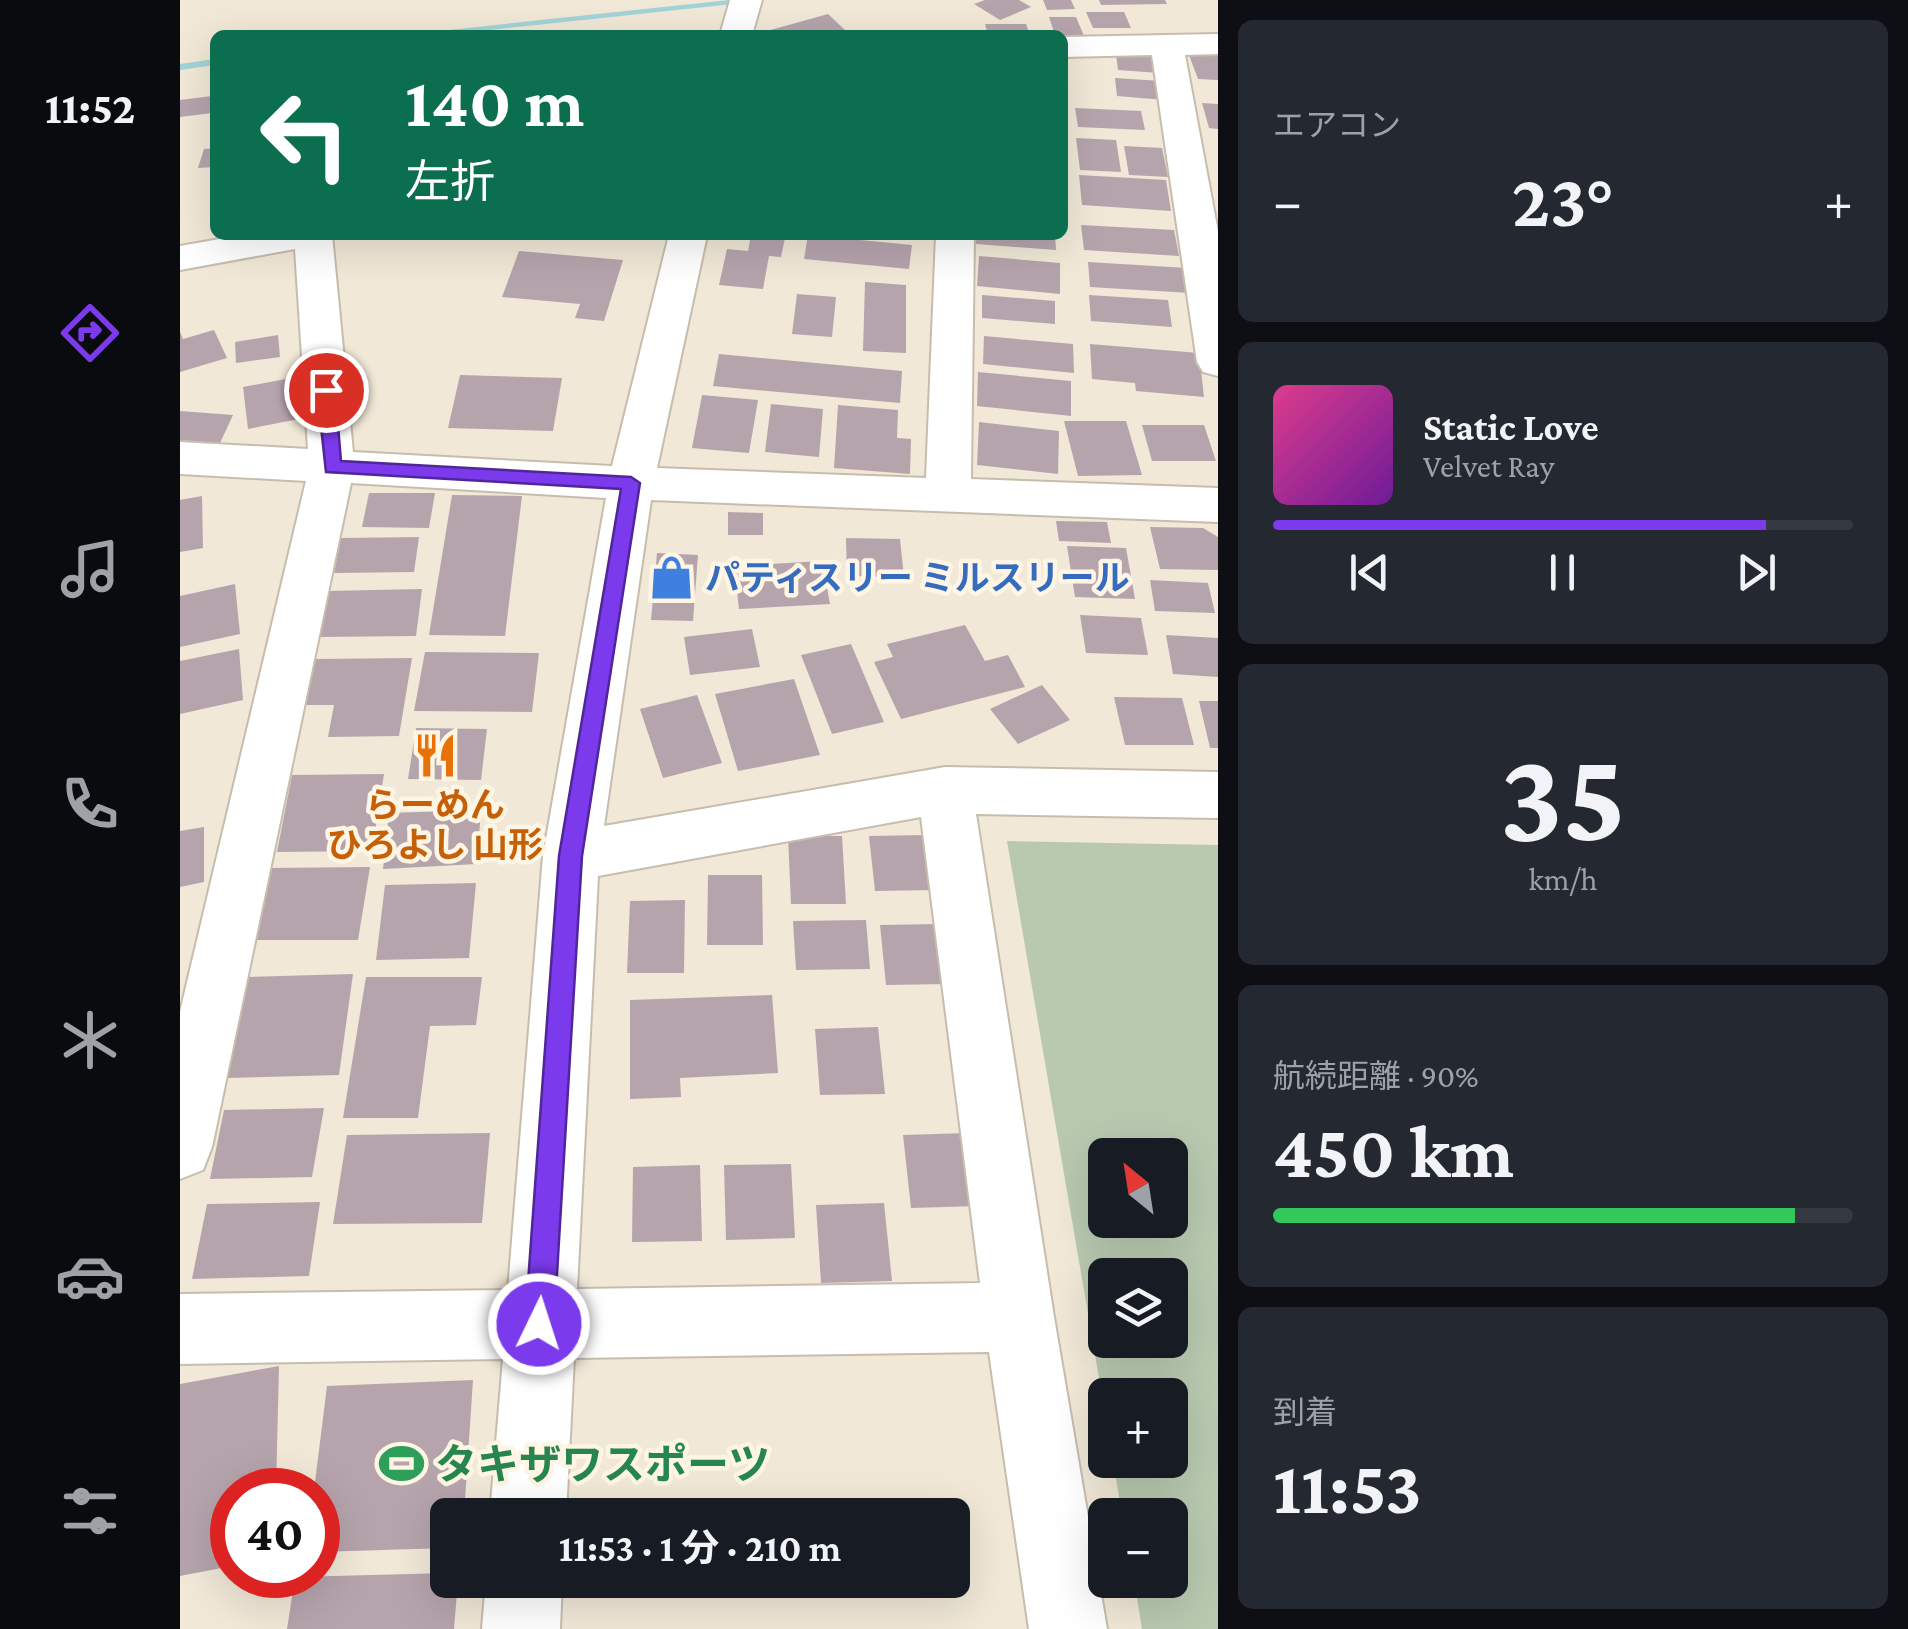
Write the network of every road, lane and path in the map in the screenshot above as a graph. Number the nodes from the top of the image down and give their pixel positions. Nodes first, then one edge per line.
1 (1218, 44) edge
2 (1166, 46) junction
3 (1068, 47) edge
4 (1203, 152) edge
5 (283, 240) edge
6 (311, 240) edge
7 (687, 240) edge
8 (955, 240) edge
9 (180, 250) edge
10 (180, 258) edge
11 (1213, 302) edge
12 (1218, 362) edge
13 (180, 458) edge
14 (332, 468) junction
15 (631, 483) junction
16 (948, 496) junction
17 (1218, 505) edge
18 (945, 790) junction
19 (1218, 795) edge
20 (571, 856) junction
21 (201, 958) edge
22 (180, 1147) edge
23 (1019, 1318) junction
24 (539, 1324) junction
25 (180, 1330) edge
26 (529, 1498) edge
27 (523, 1598) edge
28 (522, 1629) edge
29 (1068, 1629) edge

1 - 2 street
2 - 3 street
2 - 4 street
4 - 11 street
5 - 10 street
6 - 14 street
7 - 15 street
8 - 16 street
9 - 10 street
11 - 12 street
13 - 14 street
14 - 15 street
14 - 21 street
15 - 16 street
15 - 20 street
16 - 17 street
18 - 19 street
18 - 20 street
18 - 23 street
20 - 24 street
21 - 22 street
23 - 24 street
23 - 29 street
24 - 25 street
24 - 26 street
27 - 28 street

